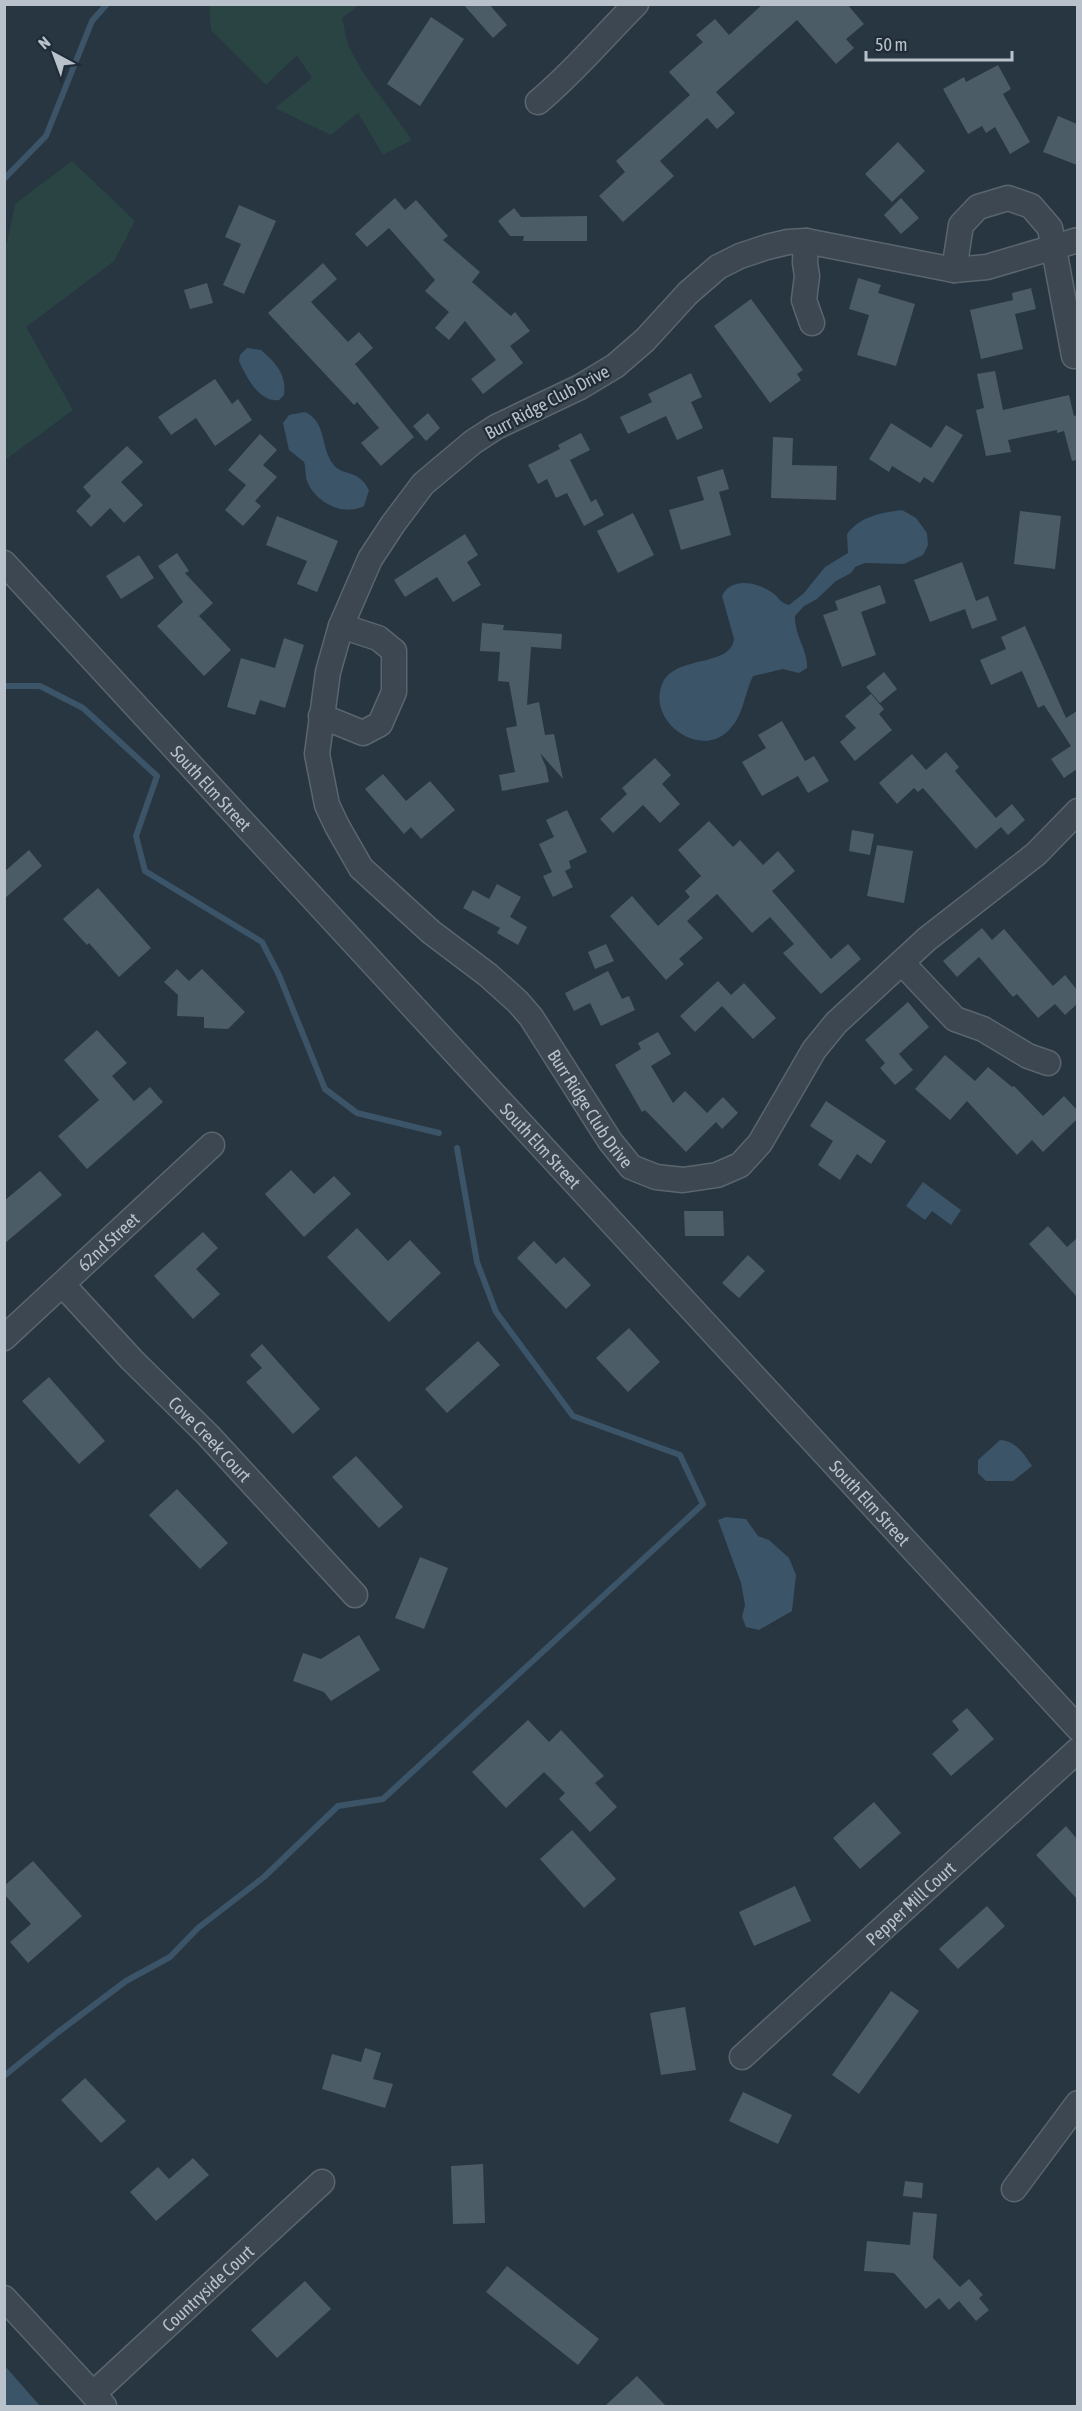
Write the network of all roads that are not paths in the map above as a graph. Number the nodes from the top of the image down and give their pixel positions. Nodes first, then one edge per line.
1 (636, 4) edge
2 (538, 102) dead end
3 (1077, 240) edge
4 (806, 241) junction
5 (1052, 248) junction
6 (954, 270) junction
7 (812, 323) dead end
8 (1074, 356) dead end
9 (4, 563) edge
10 (341, 626) junction
11 (321, 716) junction
12 (1077, 811) edge
13 (903, 964) junction
14 (1048, 1063) dead end
15 (212, 1145) dead end
16 (63, 1285) junction
17 (4, 1338) edge
18 (355, 1595) dead end
19 (1077, 1728) edge
20 (1077, 1750) edge
21 (742, 2057) dead end
22 (1077, 2103) edge
23 (322, 2182) dead end
24 (1014, 2189) dead end
25 (4, 2298) edge
26 (99, 2400) edge

1 - 2 street
3 - 5 street, Burr Ridge Club Drive
4 - 6 street, Burr Ridge Club Drive
4 - 7 street
4 - 10 street, Burr Ridge Club Drive
5 - 6 street, Burr Ridge Club Drive
5 - 6 street
5 - 8 street
9 - 19 street, South Elm Street
10 - 11 street, Burr Ridge Club Drive
10 - 11 street
11 - 13 street, Burr Ridge Club Drive
12 - 13 street, Burr Ridge Club Drive
13 - 14 street
15 - 16 street, 62nd Street
16 - 17 street, 62nd Street
16 - 18 street, Cove Creek Court
20 - 21 street, Pepper Mill Court
22 - 24 street
23 - 26 street, Countryside Court
25 - 26 street

